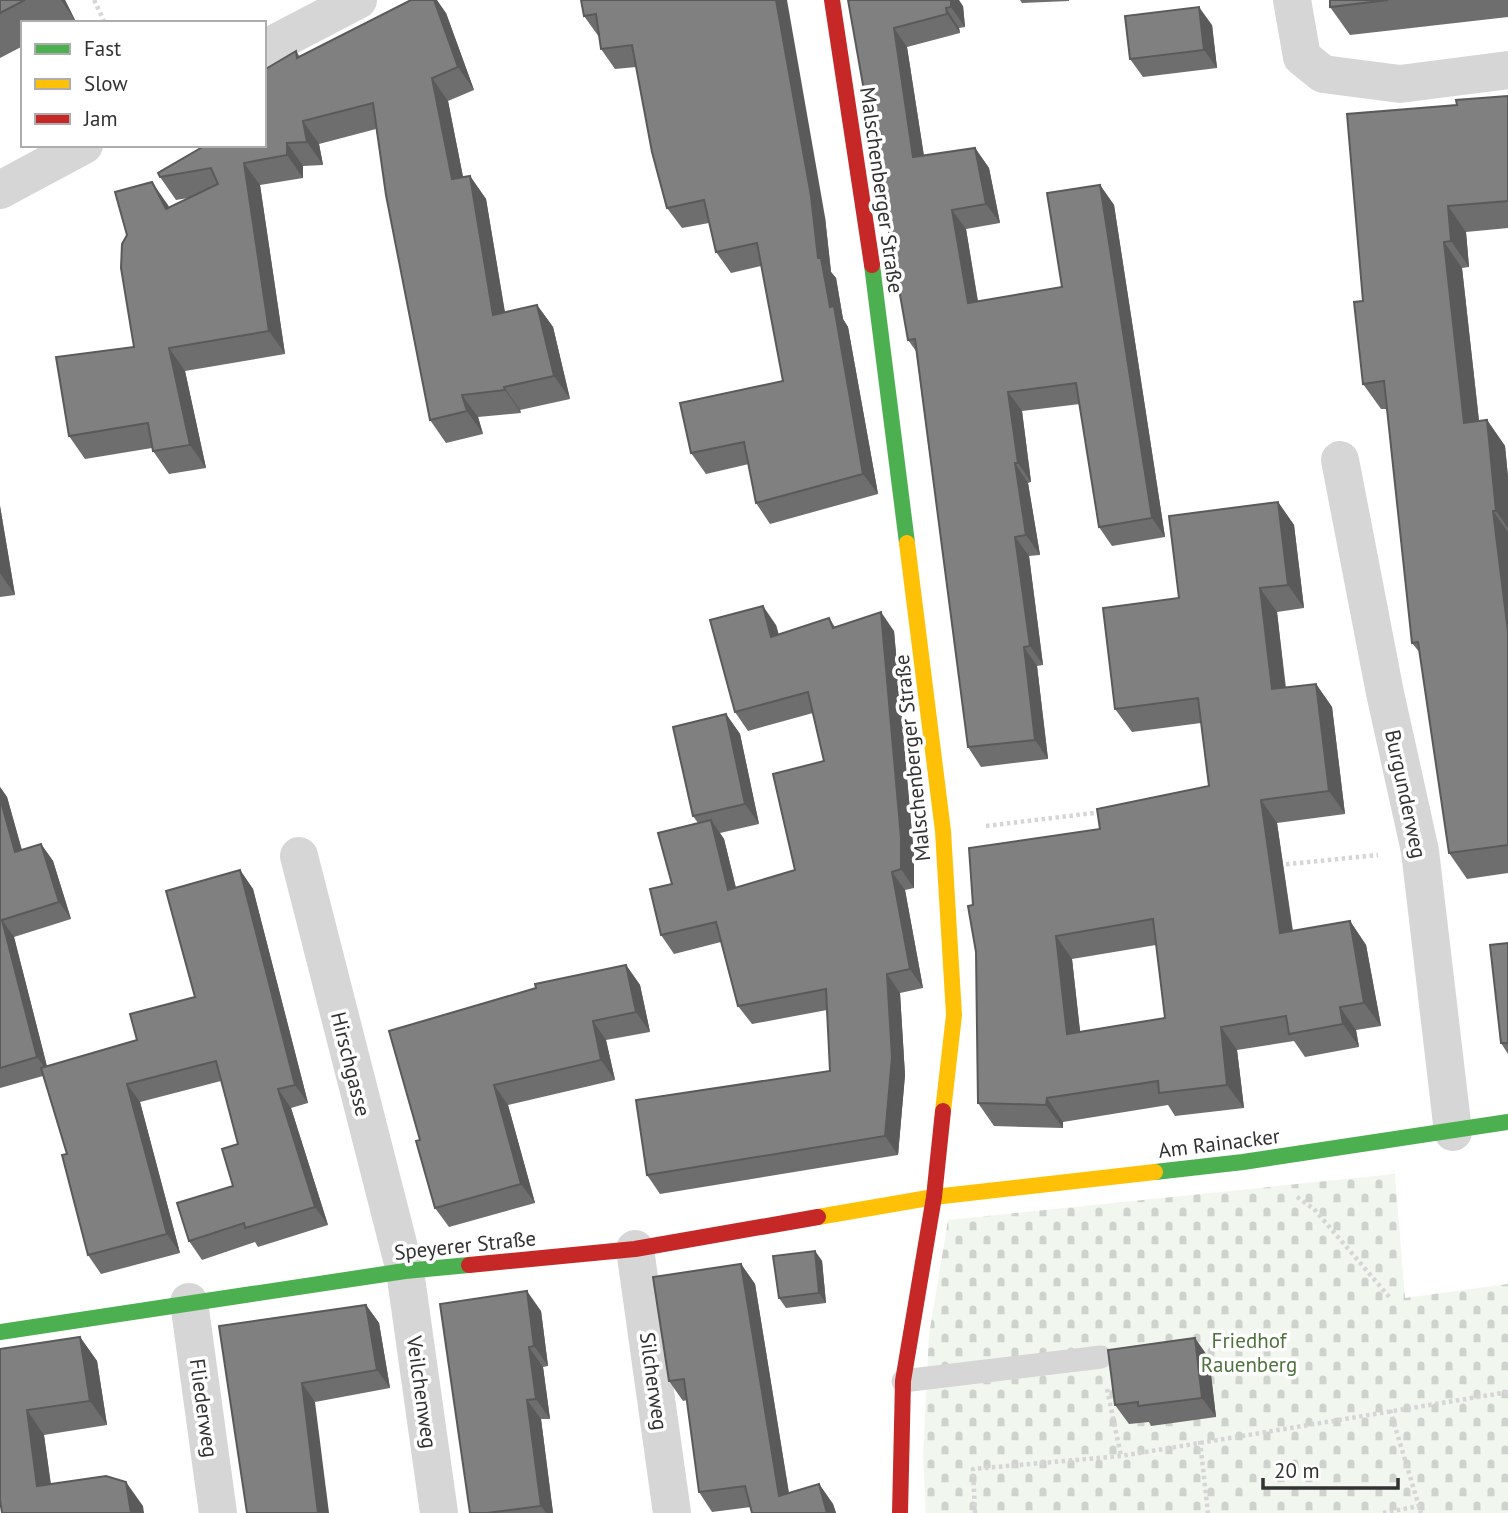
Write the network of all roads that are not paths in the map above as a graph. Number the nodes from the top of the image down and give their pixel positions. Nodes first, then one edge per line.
1 (359, 0) edge
2 (832, 0) edge
3 (1292, 0) edge
4 (266, 48) edge
5 (1508, 70) edge
6 (80, 147) edge
7 (0, 190) edge
8 (1340, 460) dead end
9 (299, 856) dead end
10 (1508, 1122) edge
11 (1453, 1132) junction
12 (934, 1197) junction
13 (635, 1249) junction
14 (405, 1271) junction
15 (190, 1302) junction
16 (0, 1332) edge
17 (1101, 1357) road end
18 (903, 1381) junction
19 (218, 1513) edge
20 (439, 1513) edge
21 (672, 1513) edge
22 (900, 1513) edge

1 - 4 street
2 - 12 street, Malschenberger Straße
3 - 5 street
6 - 7 street
8 - 11 street, Burgunderweg
9 - 14 street, Hirschgasse
10 - 11 street, Am Rainacker
11 - 12 street, Am Rainacker
12 - 13 street, Speyerer Straße
12 - 18 street, Malschenberger Straße
13 - 14 street, Speyerer Straße
13 - 21 street, Silcherweg
14 - 15 street, Speyerer Straße
14 - 20 street, Veilchenweg
15 - 16 street, Speyerer Straße
15 - 19 street, Fliederweg
17 - 18 lane
18 - 22 street, Malschenberger Straße

